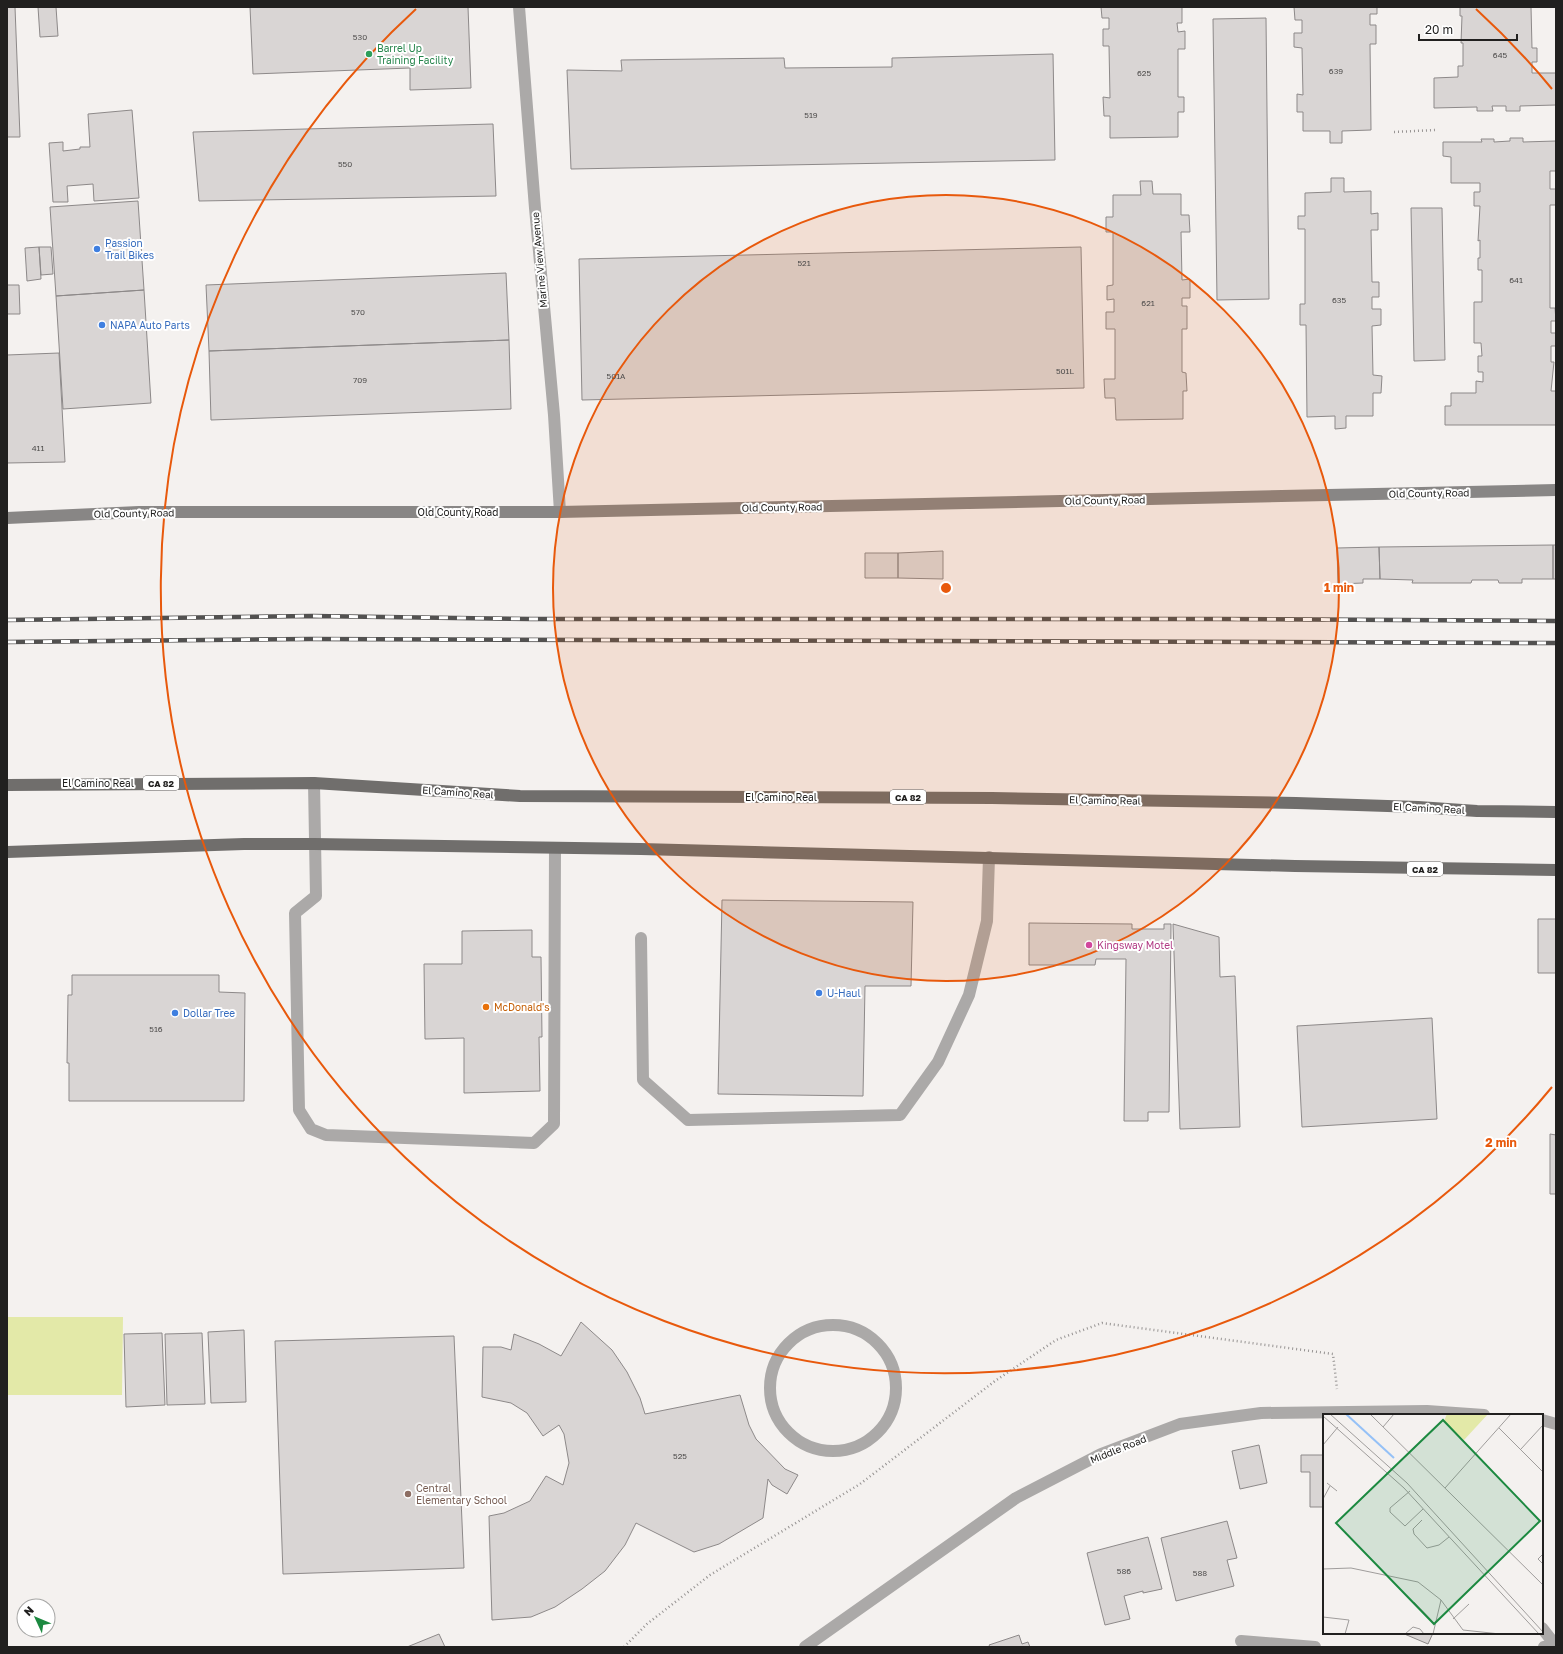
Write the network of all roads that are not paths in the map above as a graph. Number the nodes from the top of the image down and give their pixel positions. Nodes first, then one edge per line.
1 (519, 7) edge
2 (1556, 490) edge
3 (560, 512) junction
4 (7, 518) edge
5 (314, 783) junction
6 (7, 785) edge
7 (1556, 812) edge
8 (314, 844) junction
9 (555, 848) junction
10 (7, 852) edge
11 (989, 857) junction
12 (1556, 870) edge
13 (641, 938) dead end
14 (882, 1349) joint
15 (1427, 1413) edge
16 (1456, 1414) edge
17 (1543, 1420) edge
18 (1556, 1424) edge
19 (1543, 1630) edge
20 (1241, 1641) dead end
21 (1552, 1646) edge
22 (805, 1647) edge
23 (1315, 1647) edge

1 - 3 street, Marine View Avenue
2 - 3 street, Old County Road
3 - 4 street, Old County Road
5 - 6 main road, El Camino Real / CA 82
5 - 7 main road, El Camino Real / CA 82
5 - 8 street
8 - 9 main road, CA 82
8 - 9 street
8 - 10 main road, CA 82
9 - 11 main road, CA 82
11 - 12 main road, CA 82
11 - 13 street
14 - 14 street
15 - 16 street, Middle Road
15 - 22 street, Middle Road
17 - 18 street
19 - 21 street
20 - 23 street

